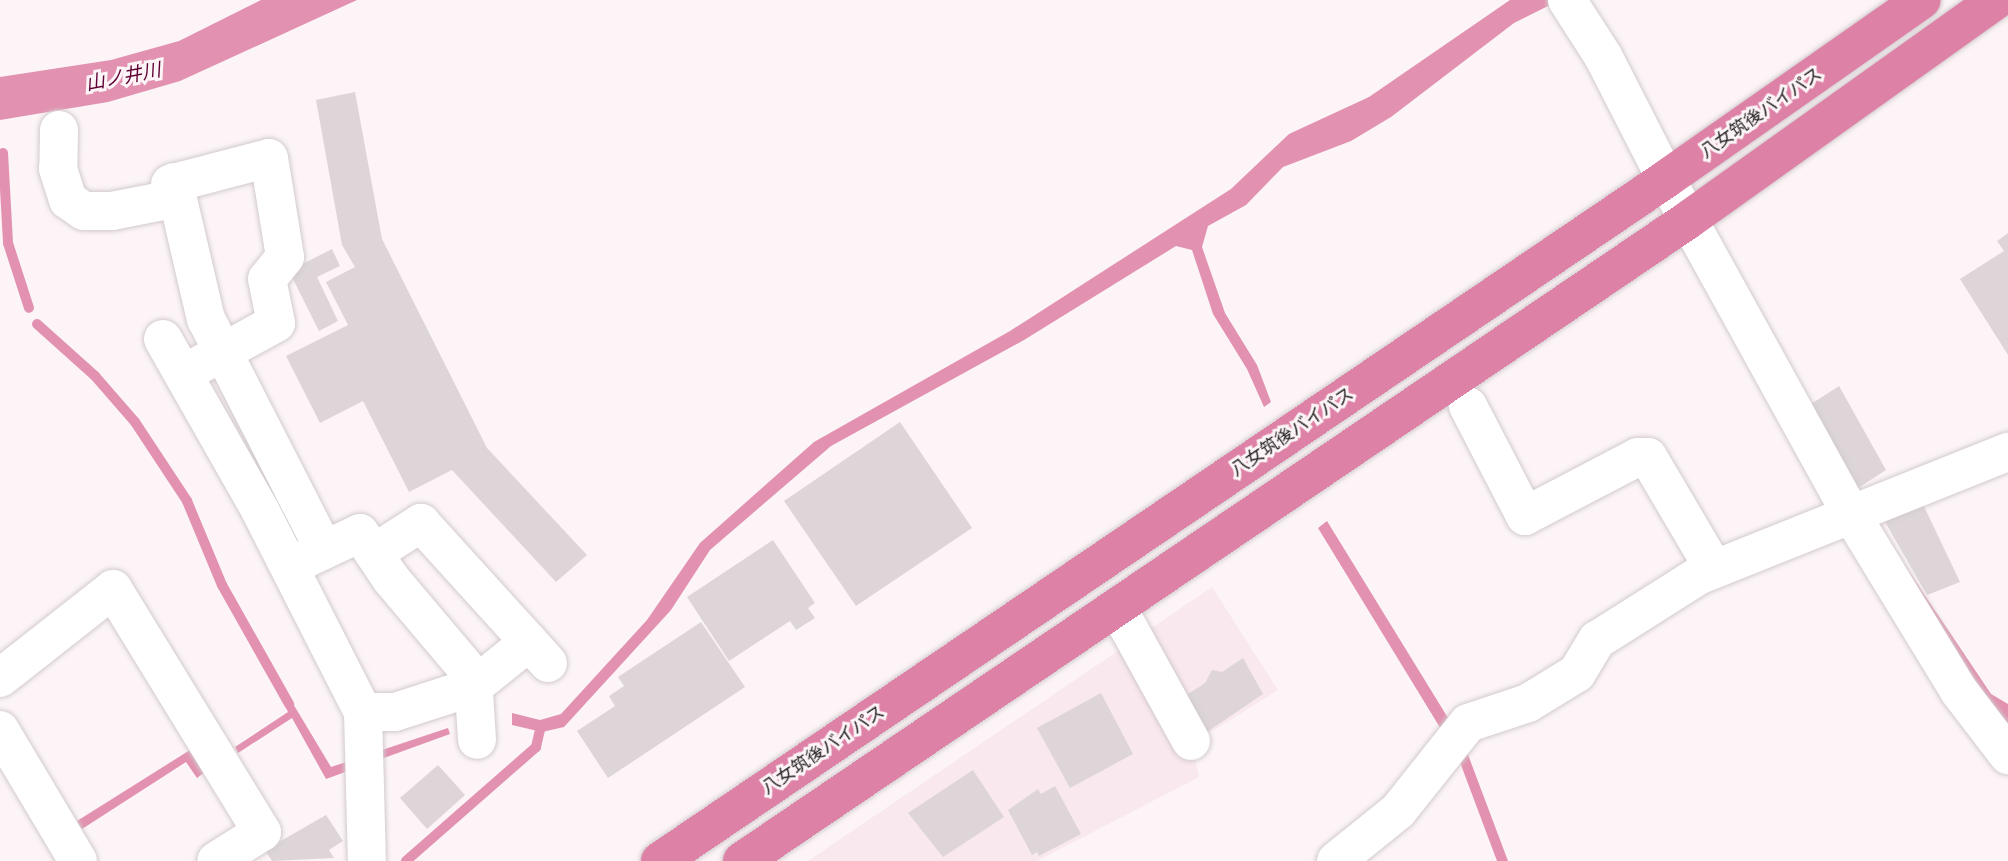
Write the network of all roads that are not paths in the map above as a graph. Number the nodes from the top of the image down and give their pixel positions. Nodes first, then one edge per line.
1 (1567, 0) edge
2 (1922, 0) edge
3 (1996, 0) edge
4 (59, 130) dead end
5 (1666, 179) junction
6 (174, 188) junction
7 (1688, 220) junction
8 (163, 339) dead end
9 (222, 352) junction
10 (184, 373) junction
11 (1468, 406) dead end
12 (2008, 453) edge
13 (1852, 514) junction
14 (323, 548) junction
15 (374, 553) junction
16 (289, 567) junction
17 (1714, 569) junction
18 (1117, 607) junction
19 (0, 678) edge
20 (473, 687) junction
21 (363, 712) junction
22 (0, 730) edge
23 (477, 740) dead end
24 (1191, 741) dead end
25 (2008, 755) edge
26 (78, 861) edge
27 (216, 861) edge
28 (367, 861) edge
29 (660, 861) edge
30 (742, 861) edge
31 (1336, 861) edge

1 - 5 street
2 - 5 highway, 八女筑後バイパス
3 - 7 highway
4 - 6 street
5 - 7 street
5 - 29 highway, 八女筑後バイパス
6 - 9 street
6 - 9 street
7 - 13 street
7 - 18 highway
8 - 10 street
9 - 10 street
9 - 14 street
10 - 16 street
11 - 17 street
12 - 13 street
13 - 17 street
13 - 25 street
14 - 15 street
14 - 16 street
15 - 20 street
15 - 20 street
16 - 21 street
17 - 31 street
18 - 24 street
18 - 30 highway
19 - 27 street
20 - 21 street
20 - 23 street
21 - 28 street
22 - 26 street

